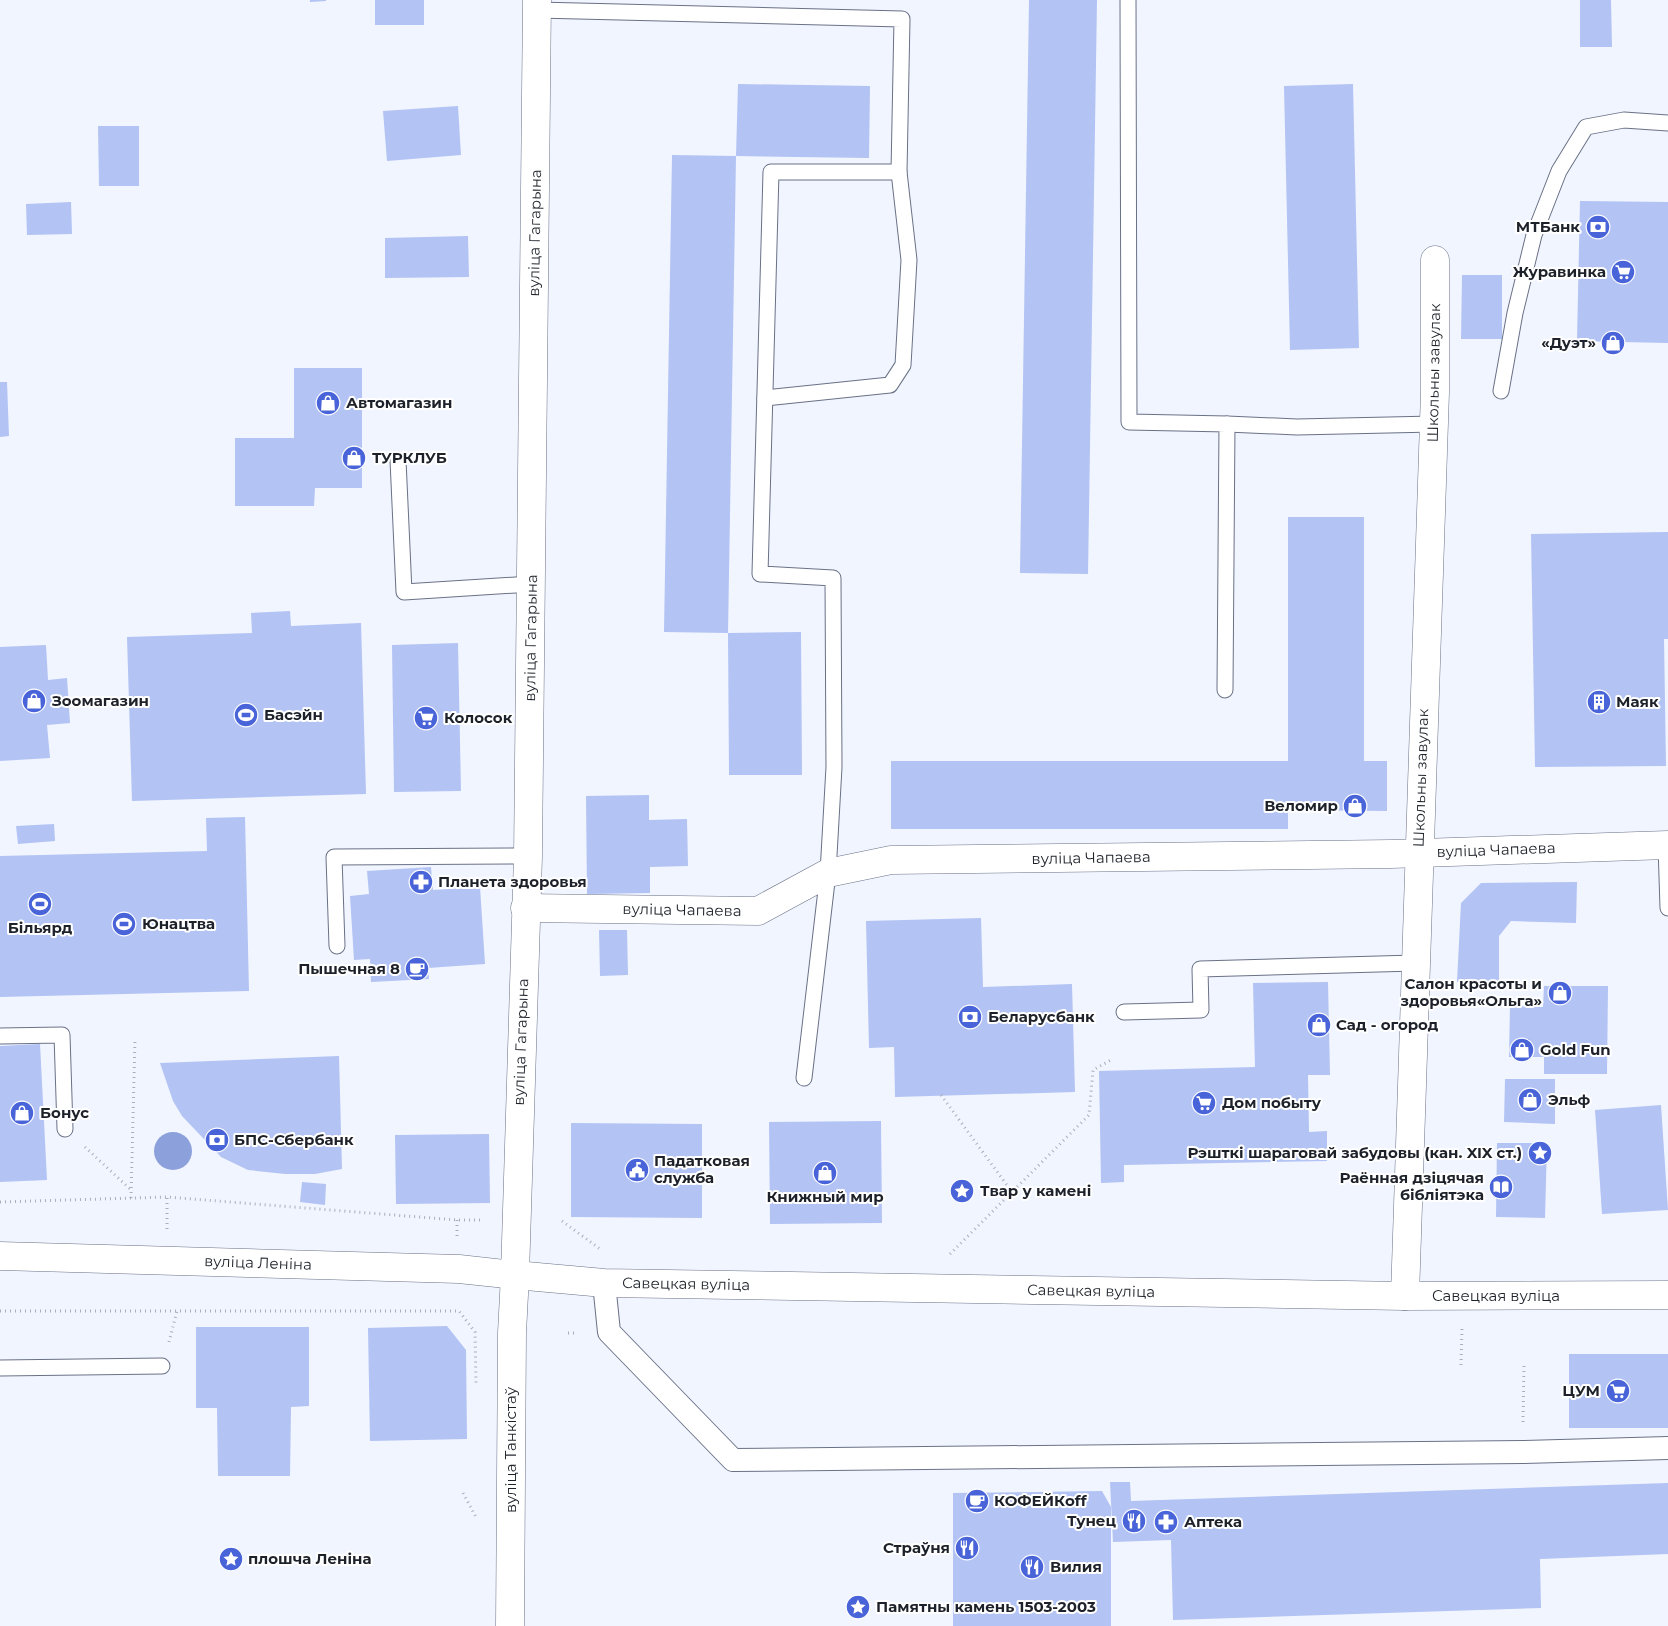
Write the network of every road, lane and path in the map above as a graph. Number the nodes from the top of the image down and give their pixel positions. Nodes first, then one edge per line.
1 (1128, 0) edge
2 (537, 5) edge
3 (1668, 122) edge
4 (899, 172) junction
5 (1436, 260) dead end
6 (1501, 391) dead end
7 (765, 398) junction
8 (1227, 424) junction
9 (1434, 424) junction
10 (398, 460) dead end
11 (531, 584) junction
12 (1225, 690) dead end
13 (1667, 845) edge
14 (1419, 853) junction
15 (528, 856) junction
16 (828, 873) junction
17 (525, 908) junction
18 (1668, 908) edge
19 (337, 946) dead end
20 (1415, 964) junction
21 (1124, 1012) dead end
22 (0, 1036) edge
23 (135, 1038) dead end
24 (1111, 1060) dead end
25 (804, 1078) dead end
26 (942, 1096) dead end
27 (65, 1129) joint
28 (130, 1189) junction
29 (1012, 1192) junction
30 (131, 1198) junction
31 (0, 1202) edge
32 (457, 1220) junction
33 (485, 1220) dead end
34 (457, 1239) dead end
35 (950, 1254) dead end
36 (0, 1256) edge
37 (515, 1275) junction
38 (604, 1283) junction
39 (1668, 1295) edge
40 (1405, 1296) junction
41 (0, 1311) edge
42 (1462, 1327) dead end
43 (1461, 1365) dead end
44 (162, 1366) dead end
45 (0, 1368) edge
46 (476, 1388) dead end
47 (1668, 1448) edge
48 (463, 1493) dead end
49 (478, 1512) dead end
50 (510, 1626) edge

1 - 8 lane
2 - 4 lane
2 - 11 main road, вуліца Гагарына
3 - 6 lane
4 - 7 lane
4 - 7 lane
5 - 9 main road, Школьны завулак
7 - 16 lane
8 - 9 lane
8 - 12 lane
9 - 14 main road, Школьны завулак
10 - 11 lane
11 - 15 main road, вуліца Гагарына
13 - 14 main road, вуліца Чапаева
13 - 18 lane
14 - 16 main road, вуліца Чапаева
14 - 20 main road, Школьны завулак
15 - 17 main road, вуліца Гагарына
15 - 19 lane
16 - 17 main road, вуліца Чапаева
16 - 25 lane
17 - 37 main road, вуліца Гагарына
20 - 21 lane
20 - 40 main road, Школьны завулак
22 - 27 lane
23 - 28 path
24 - 29 path
26 - 29 path
27 - 28 path
28 - 30 path
29 - 35 path
30 - 31 path
30 - 32 path
32 - 33 path
32 - 34 path
36 - 37 main road, вуліца Леніна
37 - 38 main road, Савецкая вуліца
37 - 50 main road, вуліца Танкістаў
38 - 40 main road, Савецкая вуліца
38 - 47 street
39 - 40 main road, Савецкая вуліца
41 - 46 path
42 - 43 path
44 - 45 lane
48 - 49 path

